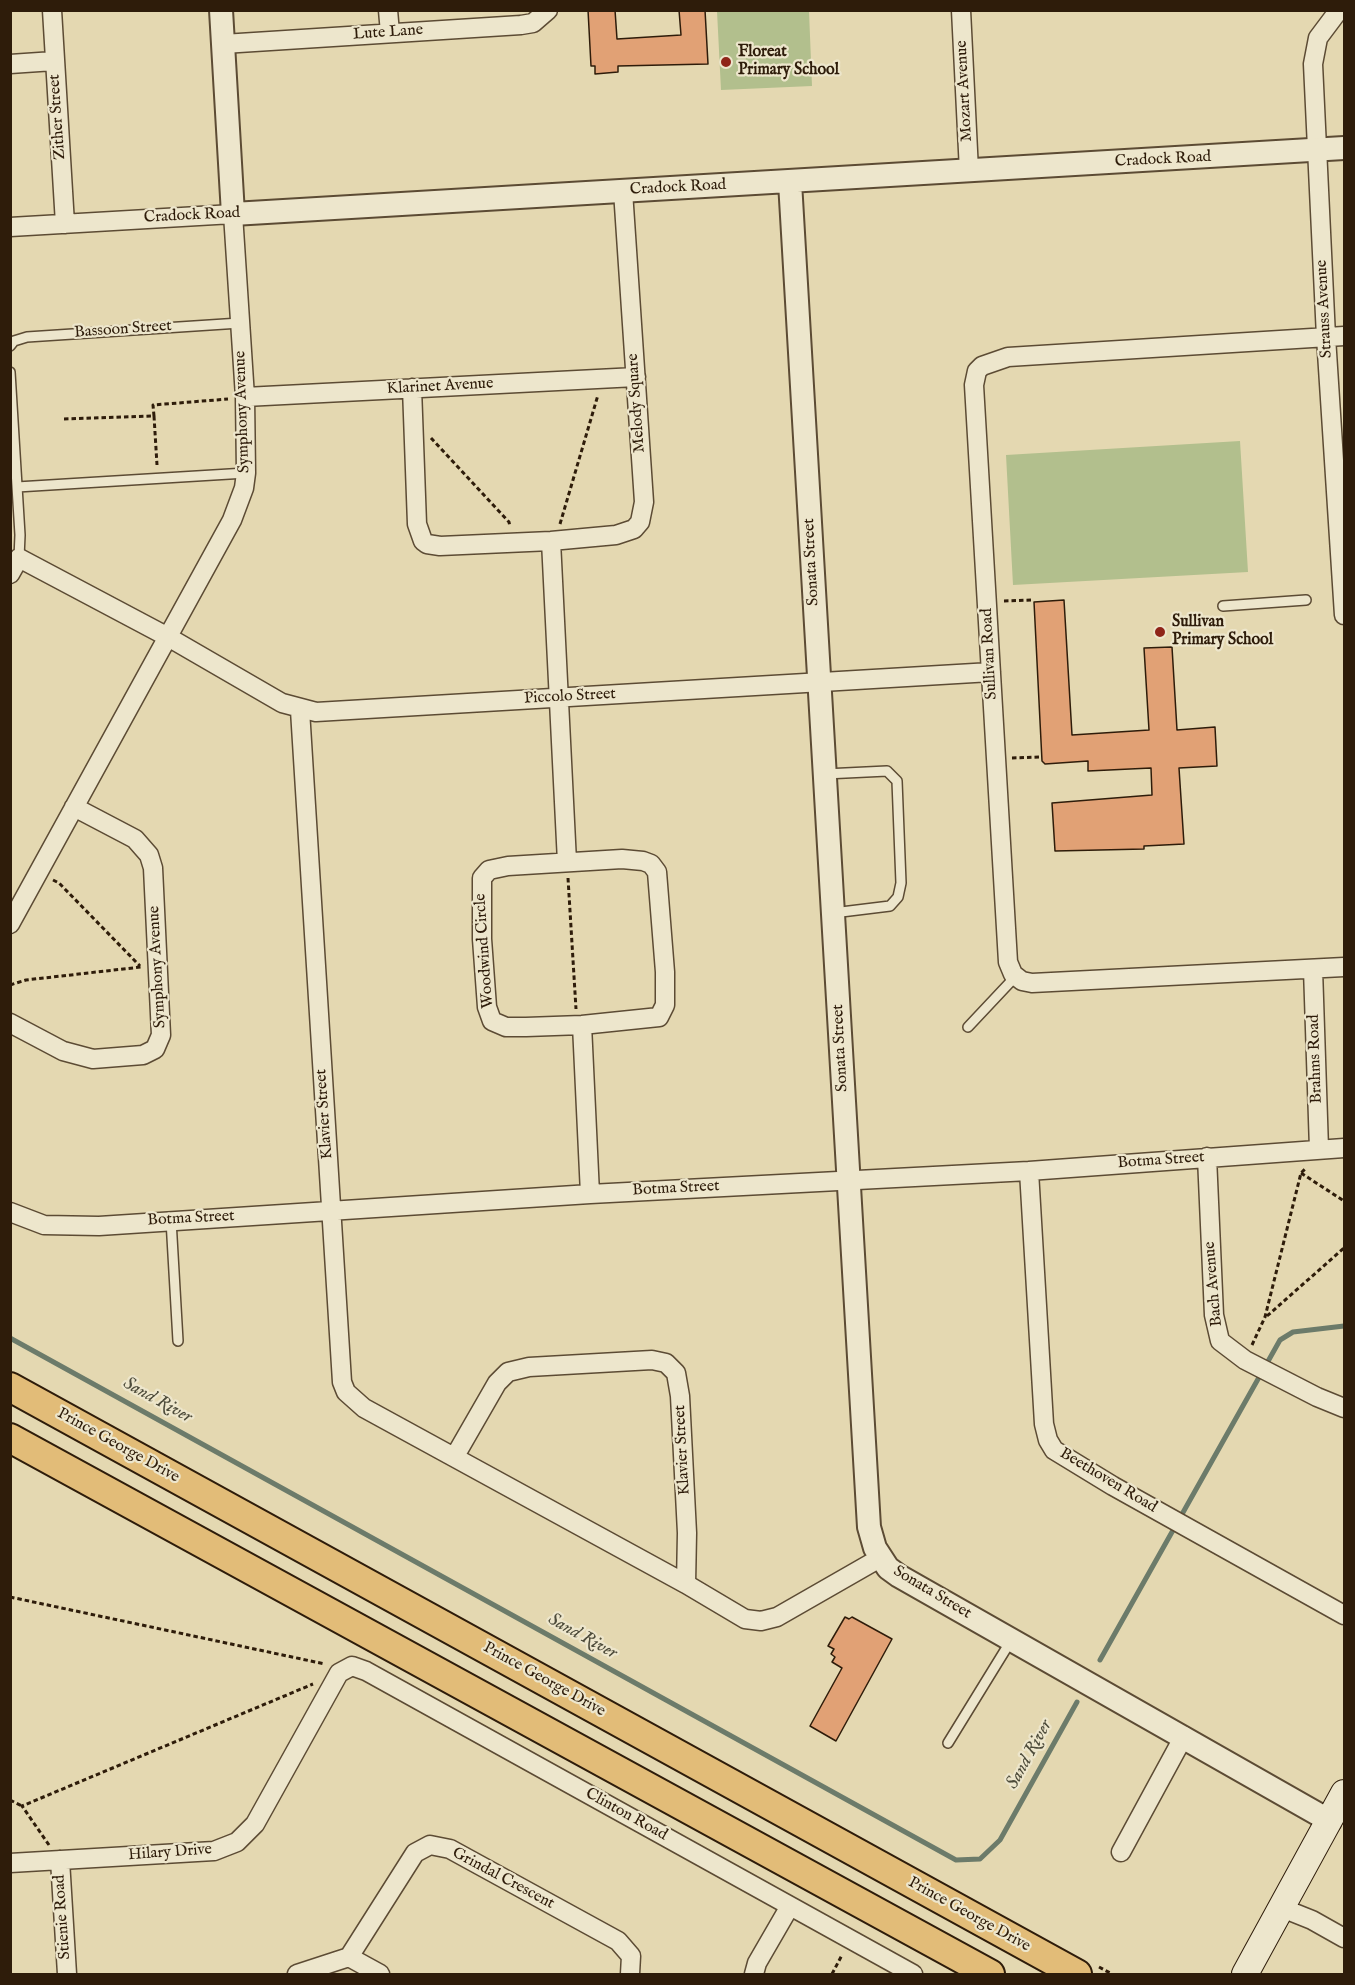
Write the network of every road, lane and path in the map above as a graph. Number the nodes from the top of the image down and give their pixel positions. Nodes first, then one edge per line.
1 (52, 10) edge
2 (221, 10) edge
3 (388, 10) edge
4 (548, 10) edge
5 (960, 10) edge
6 (1339, 10) edge
7 (390, 33) junction
8 (223, 44) junction
9 (54, 61) junction
10 (10, 64) edge
11 (1344, 148) edge
12 (1317, 150) junction
13 (969, 171) junction
14 (790, 182) junction
15 (623, 191) junction
16 (232, 214) junction
17 (65, 224) junction
18 (10, 227) edge
19 (240, 322) junction
20 (1335, 337) edge
21 (10, 346) edge
22 (10, 372) edge
23 (636, 377) junction
24 (597, 379) junction
25 (412, 388) junction
26 (11, 391) edge
27 (245, 397) junction
28 (154, 416) junction
29 (64, 419) dead end
30 (414, 433) junction
31 (246, 473) junction
32 (158, 479) junction
33 (17, 487) junction
34 (551, 541) junction
35 (511, 543) junction
36 (15, 566) edge
37 (1032, 600) dead end
38 (1306, 600) dead end
39 (1007, 601) dead end
40 (1223, 606) dead end
41 (1344, 615) edge
42 (168, 637) junction
43 (991, 672) junction
44 (820, 682) junction
45 (560, 697) junction
46 (300, 710) junction
47 (1040, 756) dead end
48 (1016, 758) dead end
49 (825, 774) junction
50 (75, 807) junction
51 (567, 862) junction
52 (38, 873) junction
53 (833, 913) junction
54 (10, 924) edge
55 (1344, 966) edge
56 (150, 968) junction
57 (1313, 969) junction
58 (1015, 976) junction
59 (10, 986) edge
60 (10, 1023) edge
61 (582, 1025) junction
62 (968, 1027) dead end
63 (1344, 1148) edge
64 (1319, 1149) junction
65 (1207, 1157) junction
66 (1029, 1171) junction
67 (1301, 1173) junction
68 (849, 1180) junction
69 (590, 1194) junction
70 (1344, 1201) edge
71 (10, 1212) edge
72 (331, 1212) junction
73 (171, 1220) junction
74 (1344, 1248) edge
75 (1265, 1317) junction
76 (178, 1341) dead end
77 (1251, 1363) junction
78 (10, 1387) edge
79 (1344, 1408) edge
80 (10, 1438) edge
81 (455, 1456) junction
82 (880, 1558) junction
83 (686, 1584) junction
84 (10, 1598) edge
85 (1344, 1615) edge
86 (1012, 1640) junction
87 (339, 1673) junction
88 (1184, 1736) junction
89 (948, 1743) dead end
90 (1344, 1793) edge
91 (10, 1800) edge
92 (22, 1806) junction
93 (1337, 1825) edge
94 (1121, 1852) dead end
95 (60, 1860) junction
96 (10, 1863) edge
97 (790, 1906) junction
98 (1282, 1908) junction
99 (1344, 1938) edge
100 (850, 1940) junction
101 (349, 1957) junction
102 (67, 1974) edge
103 (297, 1974) edge
104 (380, 1974) edge
105 (630, 1974) edge
106 (754, 1974) edge
107 (832, 1974) edge
108 (913, 1974) edge
109 (990, 1974) edge
110 (1077, 1974) edge
111 (1245, 1974) edge

1 - 9 street, Zither Street
2 - 8 street, Symphony Avenue
3 - 7 street
4 - 7 street, Lute Lane
5 - 13 street, Mozart Avenue
6 - 12 street, Strauss Avenue
7 - 8 street, Lute Lane
8 - 16 street, Symphony Avenue
9 - 10 street
9 - 17 street, Zither Street
11 - 12 street, Cradock Road
12 - 13 street, Cradock Road
12 - 20 street, Strauss Avenue
13 - 14 street, Cradock Road
14 - 15 street, Cradock Road
14 - 44 street, Sonata Street
15 - 16 street, Cradock Road
15 - 23 street, Melody Square
16 - 17 street, Cradock Road
16 - 19 street, Symphony Avenue
17 - 18 street, Cradock Road
19 - 21 lane, Bassoon Street
19 - 27 street, Symphony Avenue
20 - 41 street, Strauss Avenue
20 - 43 street, Sullivan Road
22 - 26 lane
23 - 24 street, Klarinet Avenue
23 - 34 street, Melody Square
24 - 25 street, Klarinet Avenue
24 - 34 path
25 - 27 street, Klarinet Avenue
25 - 30 street, Melody Square
26 - 33 lane
27 - 28 path
27 - 31 street, Symphony Avenue
28 - 29 path
28 - 32 path
30 - 35 path
30 - 35 street, Melody Square
31 - 32 lane
31 - 42 street, Symphony Avenue
32 - 33 lane
33 - 36 lane
34 - 35 street, Melody Square
34 - 45 street
36 - 42 street
37 - 39 path
38 - 40 lane
42 - 46 street, Piccolo Street
42 - 50 street, Symphony Avenue
43 - 44 street, Piccolo Street
43 - 58 street, Sullivan Road
44 - 45 street, Piccolo Street
44 - 49 street, Sonata Street
45 - 46 street, Piccolo Street
45 - 51 street
46 - 72 street, Klavier Street
47 - 48 path
49 - 53 street, Sonata Street
49 - 53 lane
50 - 52 street, Symphony Avenue
50 - 56 street, Symphony Avenue
51 - 61 path
51 - 61 street, Woodwind Circle
51 - 61 street, Woodwind Circle
52 - 54 street, Symphony Avenue
52 - 56 path
53 - 68 street, Sonata Street
55 - 57 street
56 - 59 path
56 - 60 street, Symphony Avenue
57 - 58 street
57 - 64 street, Brahms Road
58 - 62 lane
61 - 69 street
63 - 64 street, Botma Street
64 - 65 street, Botma Street
64 - 67 path
65 - 66 street, Botma Street
65 - 77 street, Bach Avenue
66 - 68 street, Botma Street
66 - 85 street, Beethoven Road
67 - 70 path
67 - 75 path
68 - 69 street, Botma Street
68 - 82 street, Sonata Street
69 - 72 street, Botma Street
71 - 73 street, Botma Street
72 - 73 street, Botma Street
72 - 81 street, Klavier Street
73 - 76 lane
74 - 75 path
75 - 77 path
77 - 79 street, Bach Avenue
78 - 110 main road, Prince George Drive
80 - 109 main road
81 - 83 street, Klavier Street
81 - 83 street, Klavier Street
82 - 83 street, Klavier Street
82 - 86 street, Sonata Street
84 - 87 path
86 - 88 street, Sonata Street
86 - 89 lane
87 - 92 path
87 - 95 street, Hilary Drive
87 - 97 street, Clinton Road
88 - 93 street, Sonata Street
88 - 94 street
90 - 93 main road
91 - 92 path
92 - 95 path
93 - 98 main road
95 - 96 street, Hilary Drive
95 - 102 street, Stienie Road
97 - 100 street, Clinton Road
97 - 106 street
98 - 99 street
98 - 111 main road
100 - 107 path
100 - 108 street, Clinton Road
101 - 103 street
101 - 104 street
101 - 105 street, Grindal Crescent

